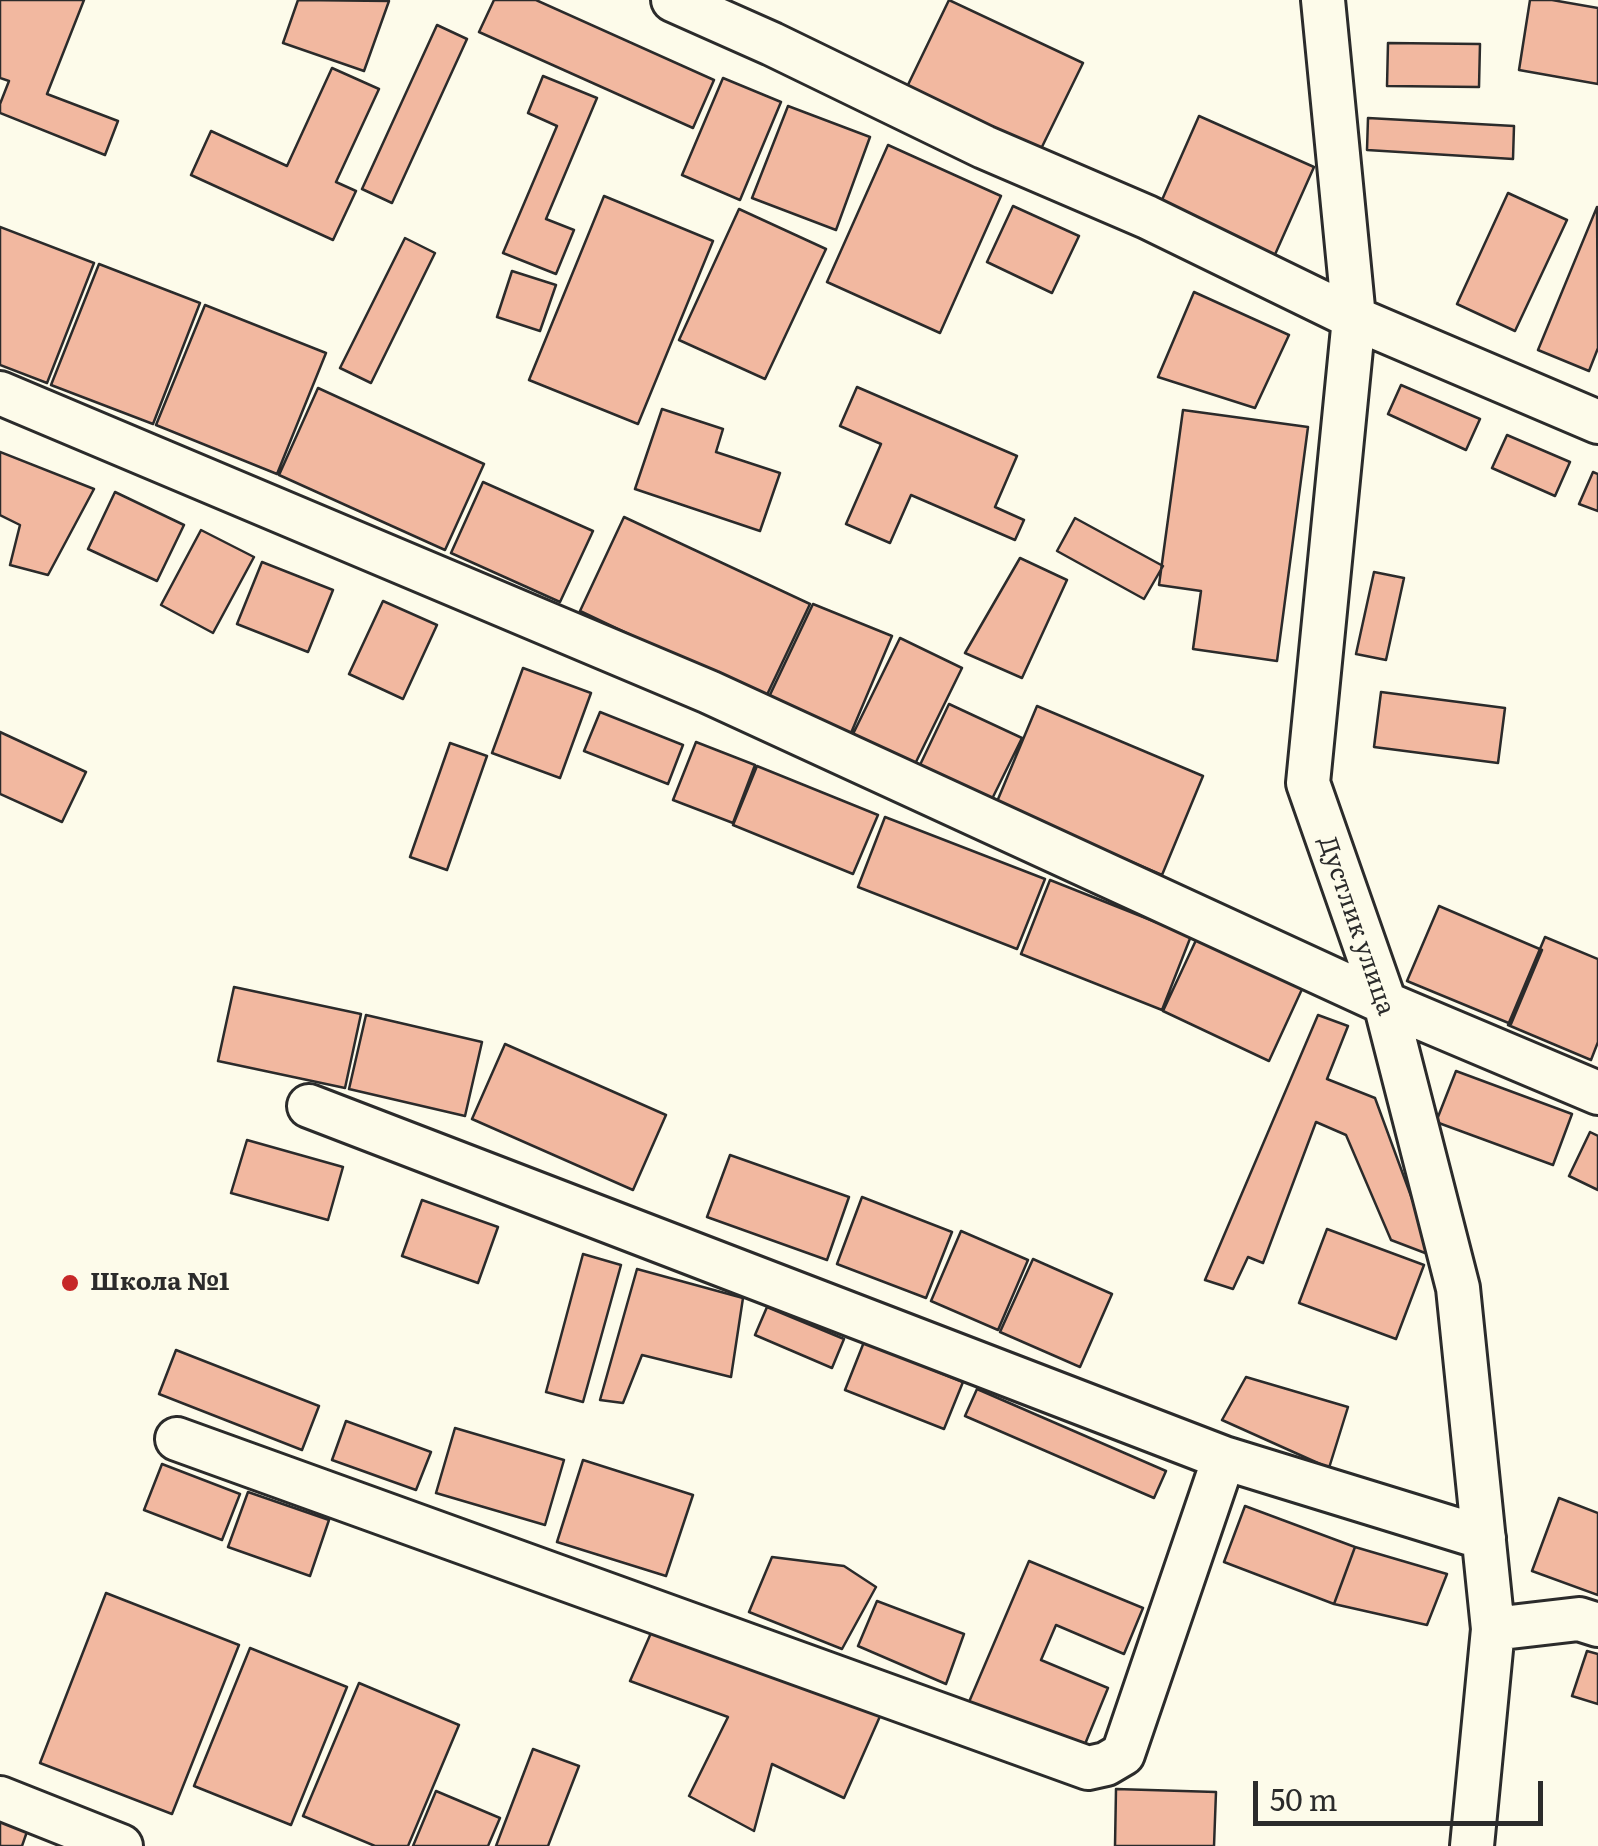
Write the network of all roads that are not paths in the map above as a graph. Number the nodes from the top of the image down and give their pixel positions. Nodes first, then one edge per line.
1 (673, 0) edge
2 (1323, 0) edge
3 (1354, 318) junction
4 (0, 393) edge
5 (1598, 422) edge
6 (1384, 1004) junction
7 (1598, 1093) edge
8 (309, 1106) dead end
9 (178, 1439) dead end
10 (1224, 1458) junction
11 (1484, 1538) junction
12 (1598, 1624) edge
13 (1492, 1629) junction
14 (0, 1798) edge
15 (121, 1846) edge
16 (1472, 1846) edge

1 - 3 street
2 - 3 street, Дустлик улица
3 - 5 street
3 - 6 street, Дустлик улица
4 - 6 street
6 - 7 street
6 - 11 street, Дустлик улица
8 - 10 street
9 - 10 street
10 - 11 street
11 - 13 street, Дустлик улица
12 - 13 street
13 - 16 street, Дустлик улица
14 - 15 street

